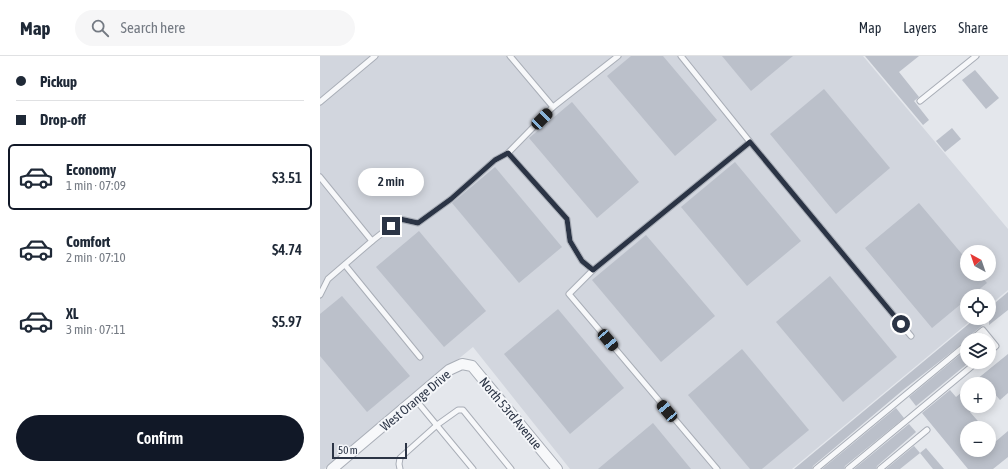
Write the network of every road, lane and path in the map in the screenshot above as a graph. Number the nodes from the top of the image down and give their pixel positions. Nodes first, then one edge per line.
1 (375, 56) edge
2 (510, 56) edge
3 (618, 56) edge
4 (681, 56) edge
5 (976, 56) edge
6 (920, 101) dead end
7 (320, 102) edge
8 (553, 108) junction
9 (750, 142) junction
10 (508, 153) junction
11 (320, 177) edge
12 (372, 241) junction
13 (345, 265) junction
14 (593, 270) junction
15 (320, 295) edge
16 (911, 336) dead end
17 (960, 350) edge
18 (420, 357) dead end
19 (462, 364) joint
20 (969, 369) edge
21 (415, 399) junction
22 (437, 425) junction
23 (927, 430) dead end
24 (332, 469) edge
25 (400, 469) edge
26 (473, 469) edge
27 (511, 469) edge
28 (557, 469) edge
29 (716, 469) edge
30 (816, 469) edge
31 (848, 469) edge
32 (880, 469) edge

1 - 7 lane
2 - 8 lane
3 - 8 lane
4 - 9 lane
5 - 6 lane
8 - 10 lane
9 - 14 lane
9 - 16 lane
10 - 12 lane
10 - 14 lane
11 - 12 lane
12 - 13 lane
13 - 15 lane
13 - 18 lane
14 - 29 lane
17 - 30 lane
19 - 21 street, West Orange Drive
19 - 28 street, North 53rd Avenue
20 - 31 lane
21 - 22 lane
21 - 24 street, West Orange Drive
22 - 25 lane
22 - 26 lane
22 - 27 lane
23 - 32 lane

